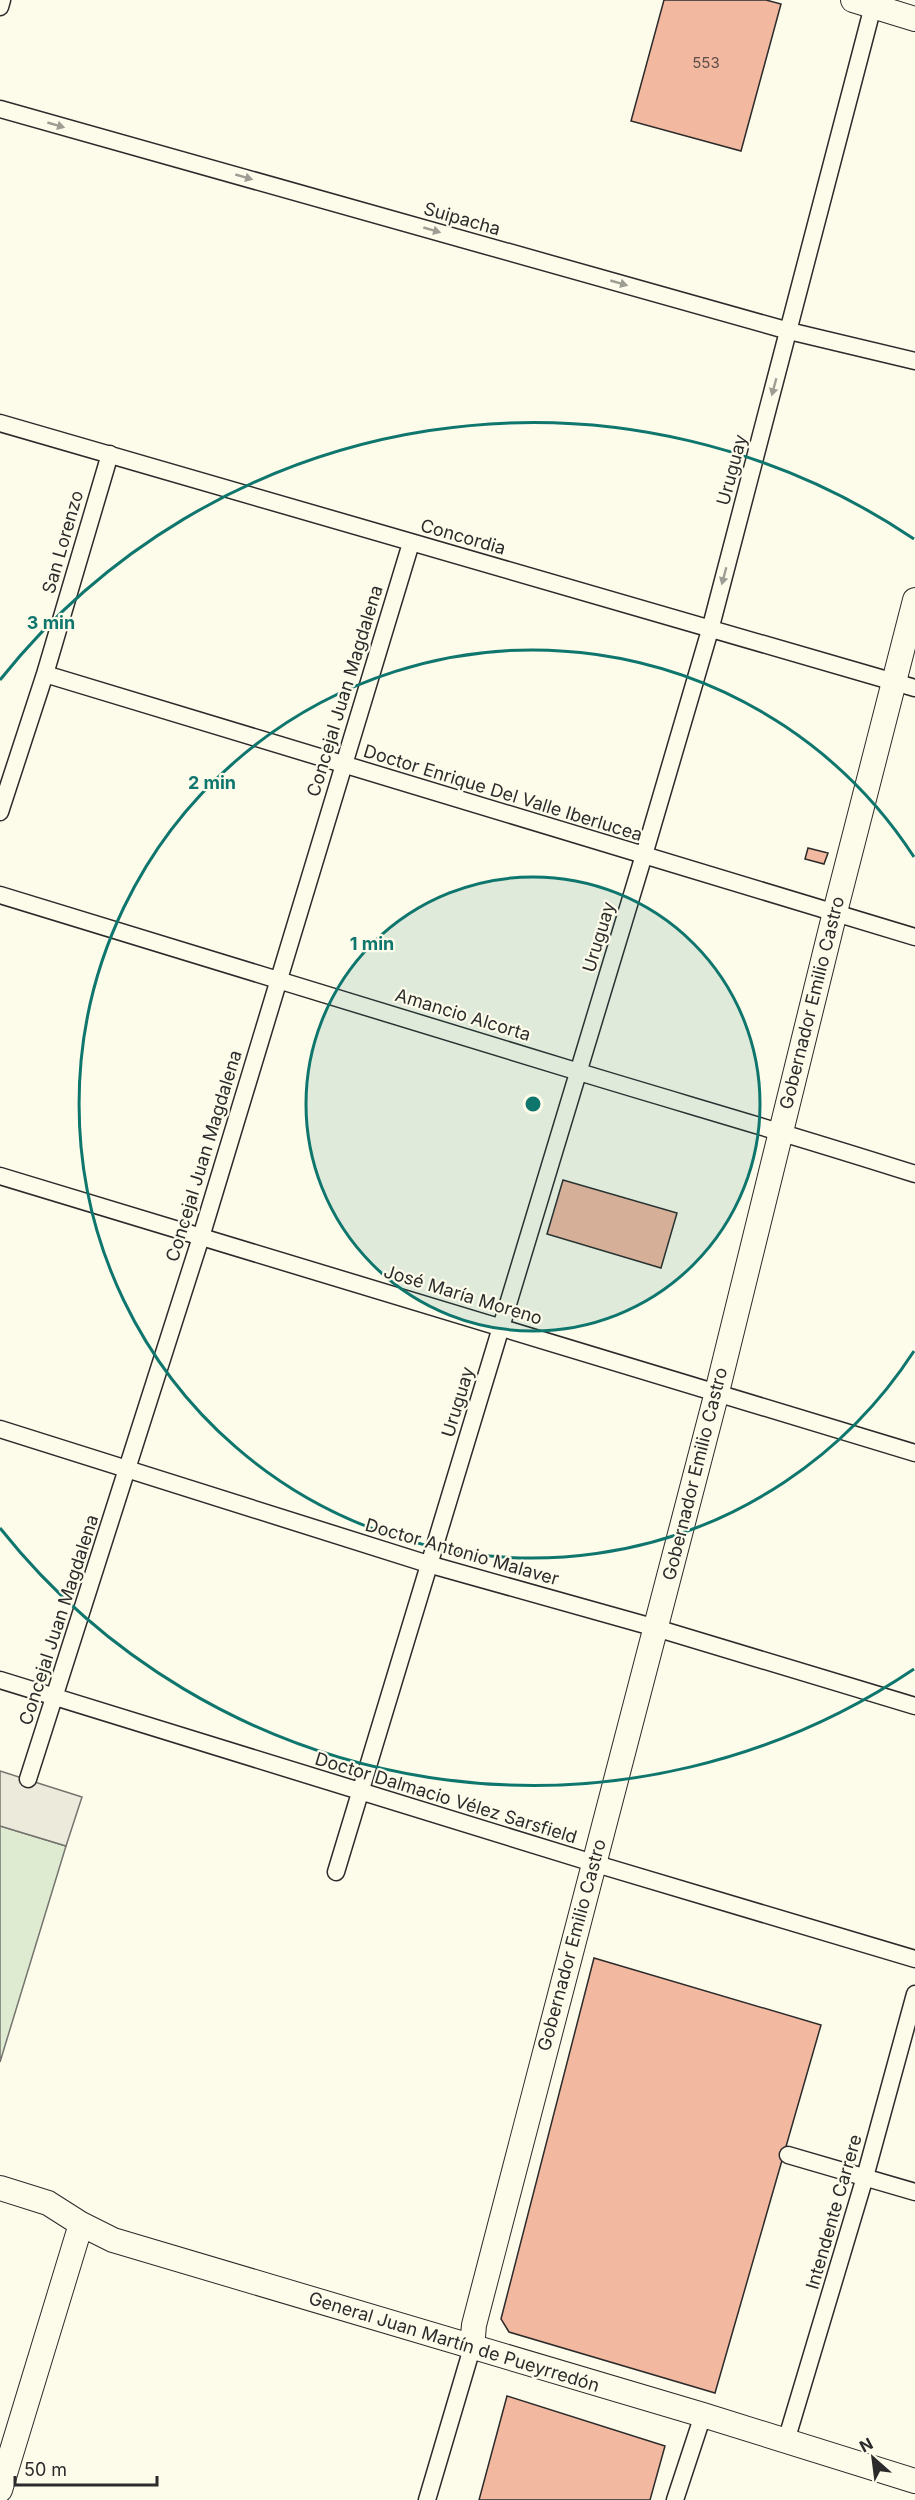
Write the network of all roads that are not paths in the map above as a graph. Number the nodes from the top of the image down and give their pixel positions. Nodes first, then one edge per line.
1 (2, 0) edge
2 (863, 3) edge
3 (0, 7) edge
4 (915, 19) edge
5 (0, 109) edge
6 (789, 331) junction
7 (915, 361) edge
8 (0, 423) edge
9 (110, 454) junction
10 (411, 543) junction
11 (915, 600) edge
12 (710, 630) junction
13 (45, 674) junction
14 (905, 685) edge
15 (343, 765) junction
16 (0, 812) edge
17 (644, 855) junction
18 (0, 895) edge
19 (835, 912) junction
20 (915, 937) edge
21 (279, 978) junction
22 (579, 1072) junction
23 (780, 1131) junction
24 (915, 1174) edge
25 (0, 1176) edge
26 (201, 1237) junction
27 (502, 1327) junction
28 (717, 1392) junction
29 (0, 1429) edge
30 (915, 1453) edge
31 (128, 1469) junction
32 (428, 1564) junction
33 (656, 1628) junction
34 (0, 1680) edge
35 (55, 1698) junction
36 (915, 1706) edge
37 (28, 1779) dead end
38 (360, 1792) junction
39 (593, 1863) junction
40 (336, 1872) dead end
41 (915, 1959) edge
42 (915, 1994) edge
43 (788, 2155) dead end
44 (865, 2177) junction
45 (0, 2188) edge
46 (915, 2192) edge
47 (81, 2224) junction
48 (472, 2348) junction
49 (703, 2415) junction
50 (786, 2441) junction
51 (915, 2481) edge
52 (0, 2490) edge
53 (427, 2500) edge
54 (675, 2500) edge

1 - 3 street
2 - 4 street
2 - 6 street, Uruguay
5 -> 6 street, Suipacha
6 - 7 street, Suipacha
6 -> 12 street, Uruguay
8 - 9 street, Concordia
9 - 10 street, Concordia
9 - 13 street, San Lorenzo
10 - 12 street, Concordia
10 - 15 street, Concejal Juan Magdalena
11 - 14 street, Gobernador Emilio Castro
12 - 14 street, Concordia
12 - 17 street, Uruguay
13 - 15 street, Doctor Enrique Del Valle Iberlucea
13 - 16 street, San Lorenzo
14 - 19 street, Gobernador Emilio Castro
15 - 17 street, Doctor Enrique Del Valle Iberlucea
15 - 21 street, Concejal Juan Magdalena
17 - 19 street, Doctor Enrique Del Valle Iberlucea
17 - 22 street, Uruguay
18 - 21 street, Amancio Alcorta
19 - 20 street, Doctor Enrique Del Valle Iberlucea
19 - 23 street, Gobernador Emilio Castro
21 - 22 street, Amancio Alcorta
21 - 26 street, Concejal Juan Magdalena
22 - 23 street, Amancio Alcorta
22 - 27 street, Uruguay
23 - 24 street, Amancio Alcorta
23 - 28 street, Gobernador Emilio Castro
25 - 26 street, José María Moreno
26 - 27 street, José María Moreno
26 - 31 street, Concejal Juan Magdalena
27 - 28 street, José María Moreno
27 - 32 street, Uruguay
28 - 30 street, José María Moreno
28 - 33 street, Gobernador Emilio Castro
29 - 31 street, Doctor Antonio Malaver
31 - 32 street, Doctor Antonio Malaver
31 - 35 street, Concejal Juan Magdalena
32 - 33 street, Doctor Antonio Malaver
32 - 38 street, Uruguay
33 - 36 street, Doctor Antonio Malaver
33 - 39 street, Gobernador Emilio Castro
34 - 35 street, Doctor Dalmacio Vélez Sarsfield
35 - 37 street, Concejal Juan Magdalena
35 - 38 street, Doctor Dalmacio Vélez Sarsfield
38 - 39 street, Doctor Dalmacio Vélez Sarsfield
38 - 40 street, Uruguay
39 - 41 street, Doctor Dalmacio Vélez Sarsfield
39 - 48 street, Gobernador Emilio Castro
42 - 44 street, Intendente Carrere
43 - 44 street
44 - 46 street
44 - 50 street, Intendente Carrere
45 - 47 street, General Juan Martín de Pueyrredón
47 - 48 street, General Juan Martín de Pueyrredón
47 - 52 street
48 - 49 street, General Juan Martín de Pueyrredón
48 - 53 street
49 - 50 street, General Juan Martín de Pueyrredón
49 - 54 street
50 - 51 street, General Juan Martín de Pueyrredón

